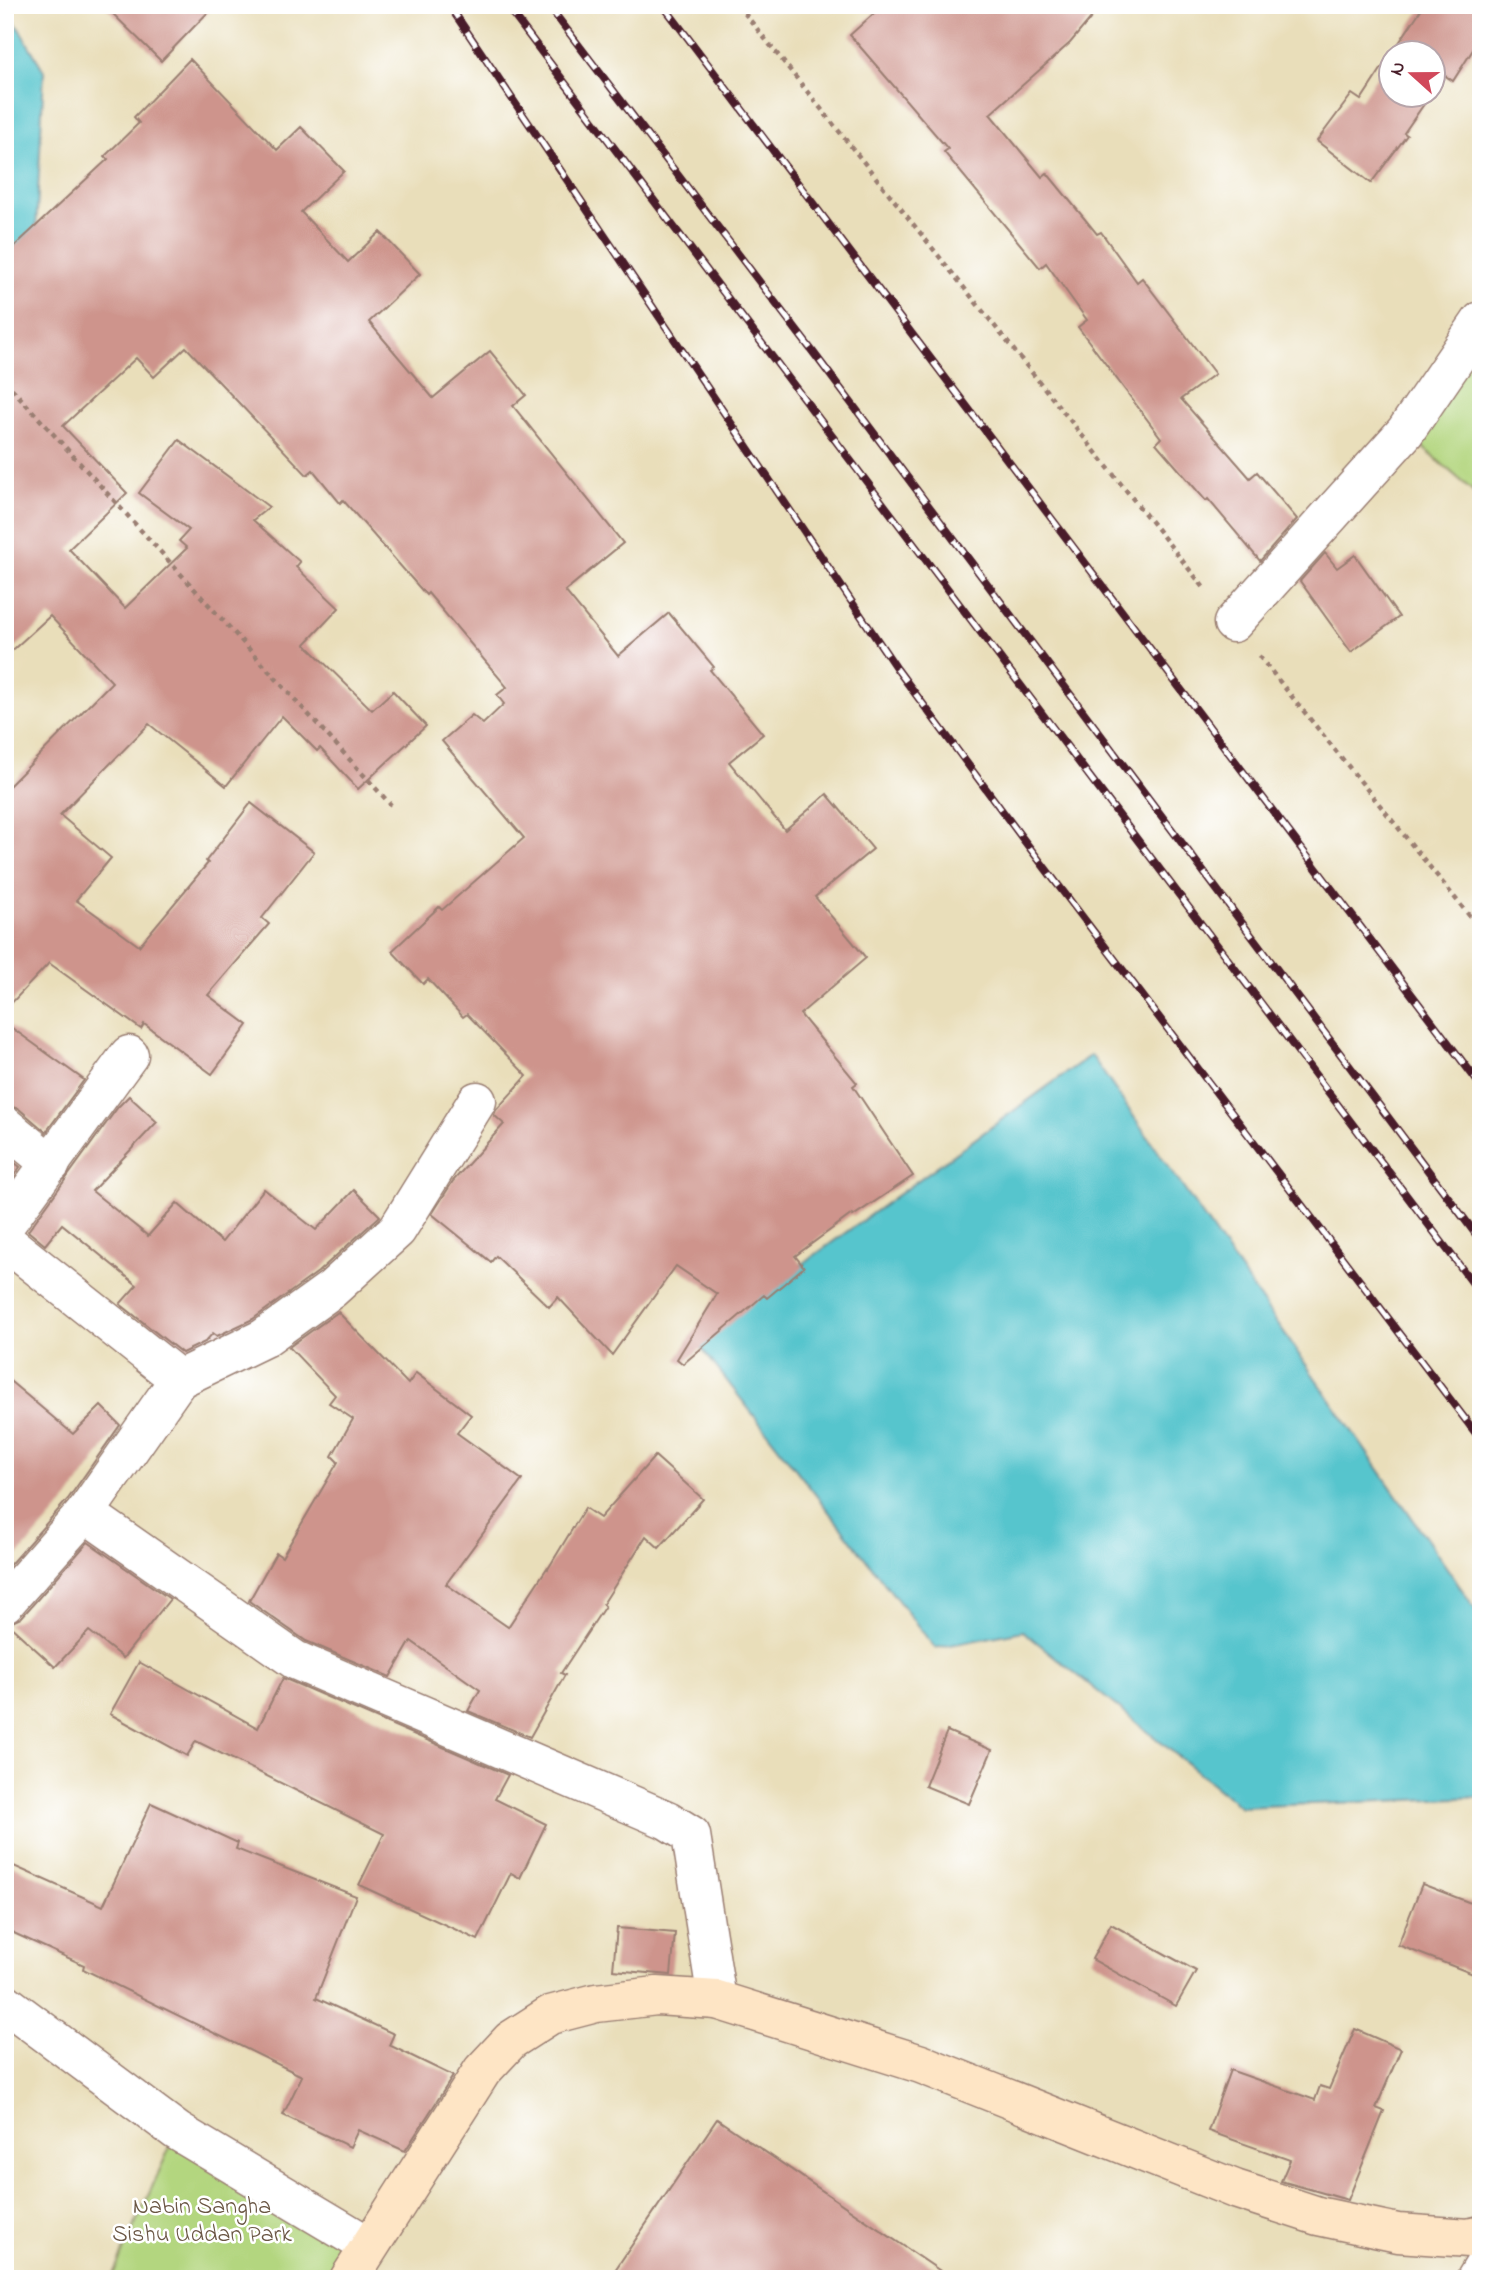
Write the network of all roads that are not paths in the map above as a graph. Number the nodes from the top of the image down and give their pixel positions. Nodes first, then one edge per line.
1 (1481, 321) edge
2 (1233, 623) road end
3 (129, 1055) dead end
4 (477, 1101) dead end
5 (5, 1126) edge
6 (51, 1164) junction
7 (5, 1225) edge
8 (5, 1241) edge
9 (179, 1379) junction
10 (85, 1513) junction
11 (5, 1603) edge
12 (717, 2000) junction
13 (5, 2003) edge
14 (1481, 2235) edge
15 (369, 2246) junction
16 (1481, 2254) edge
17 (349, 2279) edge
18 (1466, 2279) edge

1 - 2 street
3 - 6 street
4 - 9 street
5 - 6 street
6 - 7 street
8 - 9 street
9 - 10 street
10 - 11 street
10 - 12 street
12 - 14 main road
12 - 15 main road
13 - 15 street
15 - 17 main road
16 - 18 lane

